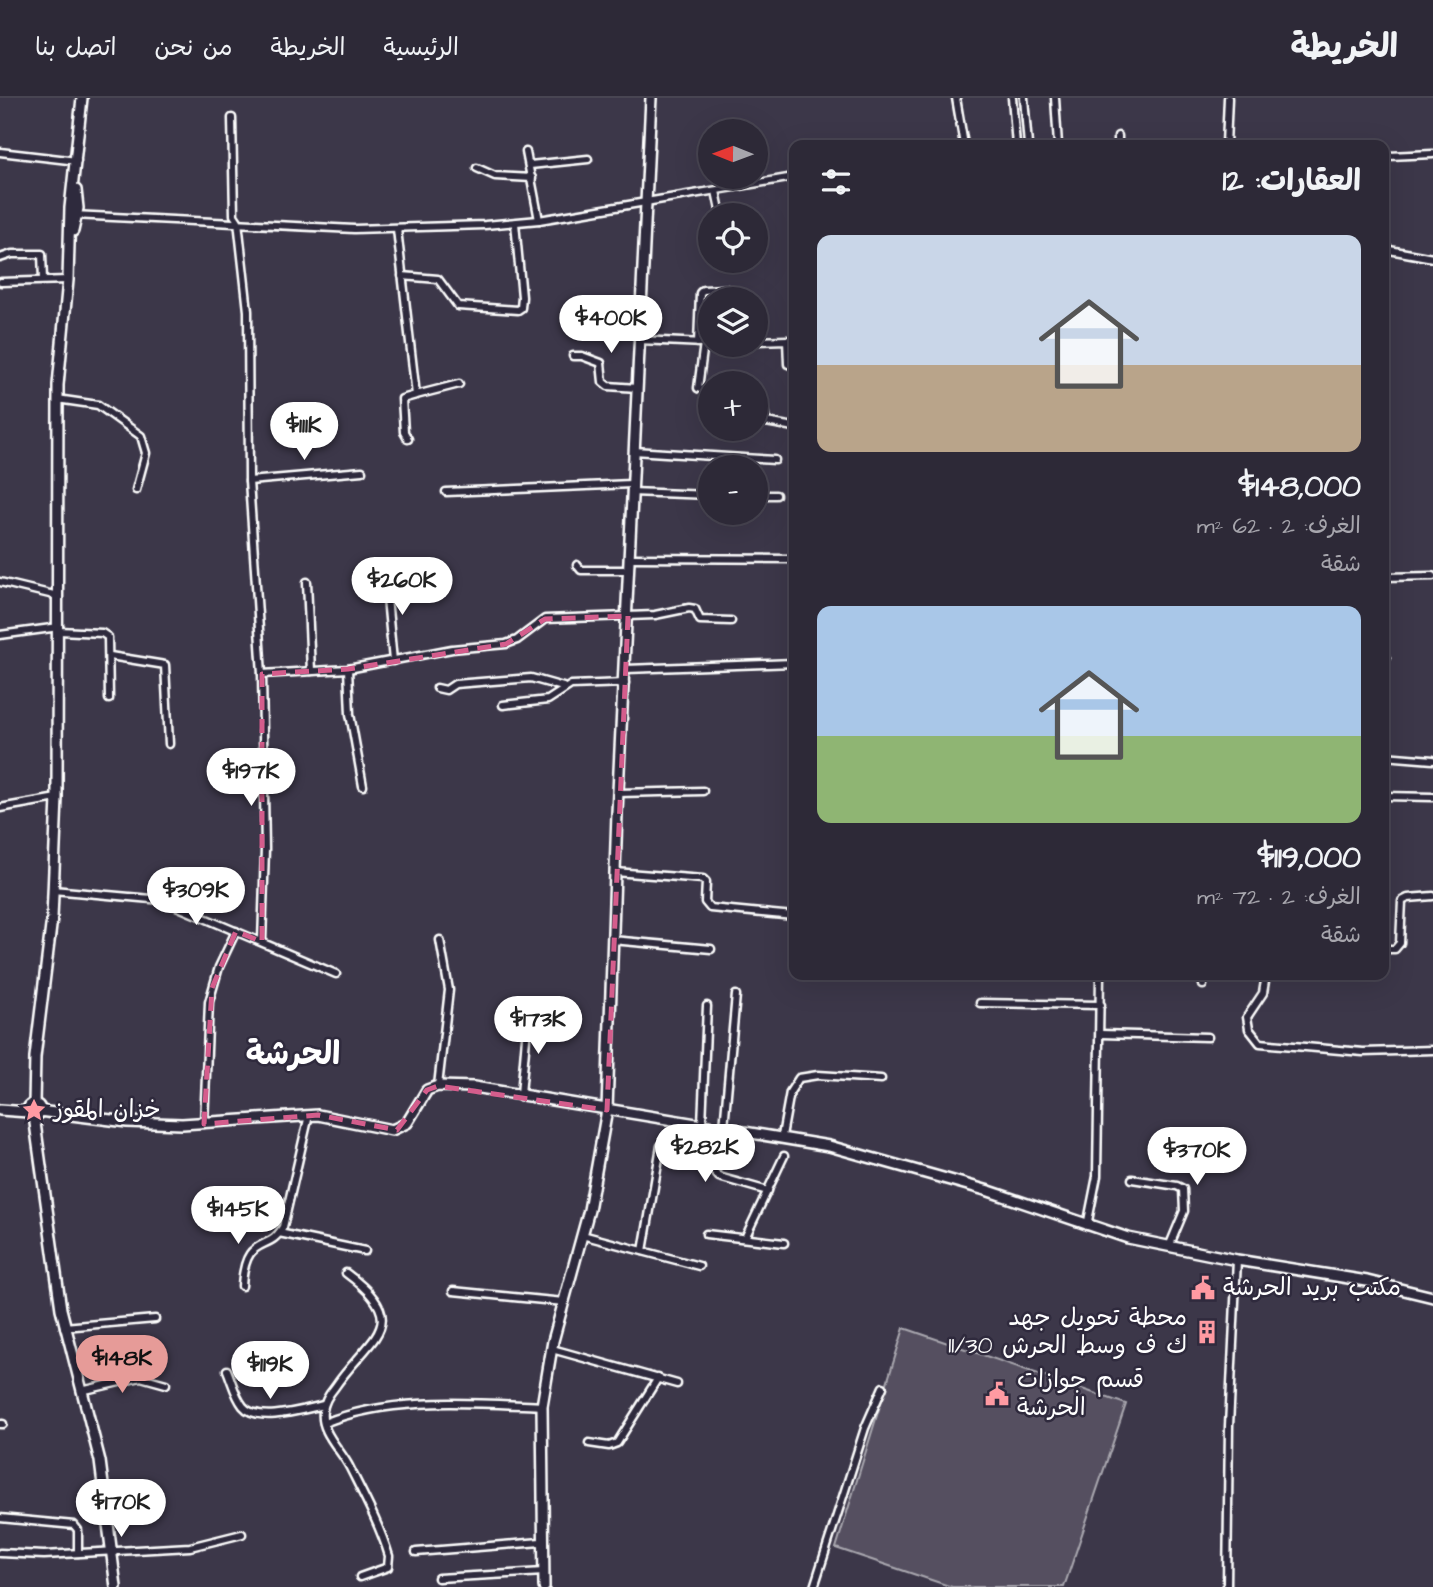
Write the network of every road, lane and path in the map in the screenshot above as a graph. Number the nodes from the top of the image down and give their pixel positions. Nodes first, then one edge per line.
1 (82, 98) edge
2 (651, 98) edge
3 (956, 98) edge
4 (1012, 98) edge
5 (1024, 98) edge
6 (1055, 98) edge
7 (1228, 98) edge
8 (232, 118) dead end
9 (1118, 136) dead end
10 (963, 140) edge
11 (1016, 140) edge
12 (1028, 140) edge
13 (1058, 140) edge
14 (1118, 140) edge
15 (1226, 140) edge
16 (0, 152) edge
17 (526, 152) dead end
18 (1433, 154) edge
19 (1389, 156) dead end
20 (588, 159) dead end
21 (77, 161) junction
22 (530, 165) junction
23 (477, 168) dead end
24 (533, 178) junction
25 (789, 178) edge
26 (716, 191) junction
27 (646, 203) junction
28 (718, 203) edge
29 (74, 212) junction
30 (539, 220) junction
31 (238, 221) junction
32 (514, 223) junction
33 (397, 229) junction
34 (1389, 250) edge
35 (0, 258) edge
36 (1433, 258) edge
37 (402, 276) junction
38 (43, 280) junction
39 (68, 280) junction
40 (1, 282) edge
41 (581, 327) dead end
42 (640, 337) junction
43 (768, 341) edge
44 (698, 342) edge
45 (573, 356) dead end
46 (789, 364) edge
47 (459, 384) dead end
48 (637, 388) junction
49 (416, 395) junction
50 (57, 399) junction
51 (768, 422) edge
52 (789, 426) edge
53 (408, 439) dead end
54 (634, 451) junction
55 (775, 460) dead end
56 (362, 471) dead end
57 (249, 481) junction
58 (631, 488) junction
59 (136, 490) dead end
60 (446, 492) dead end
61 (698, 494) edge
62 (768, 495) edge
63 (776, 495) dead end
64 (630, 558) junction
65 (789, 559) edge
66 (577, 565) dead end
67 (629, 570) junction
68 (1433, 576) edge
69 (385, 577) dead end
70 (1389, 577) edge
71 (0, 582) edge
72 (307, 582) dead end
73 (58, 596) junction
74 (628, 617) junction
75 (731, 621) dead end
76 (59, 629) junction
77 (0, 635) edge
78 (110, 656) junction
79 (393, 661) junction
80 (789, 663) edge
81 (348, 669) junction
82 (626, 669) junction
83 (311, 671) junction
84 (262, 674) junction
85 (625, 683) junction
86 (563, 687) junction
87 (437, 688) dead end
88 (109, 699) dead end
89 (502, 705) dead end
90 (169, 744) dead end
91 (1389, 756) edge
92 (1433, 760) edge
93 (363, 786) dead end
94 (703, 791) dead end
95 (618, 793) junction
96 (1389, 796) edge
97 (1433, 797) edge
98 (57, 798) junction
99 (0, 808) edge
100 (615, 872) junction
101 (53, 890) junction
102 (1433, 896) edge
103 (789, 915) edge
104 (236, 931) junction
105 (440, 940) dead end
106 (612, 940) junction
107 (262, 942) junction
108 (711, 949) dead end
109 (1389, 949) edge
110 (336, 974) dead end
111 (1100, 980) edge
112 (1202, 980) edge
113 (1265, 980) edge
114 (1203, 985) dead end
115 (736, 995) dead end
116 (980, 1003) dead end
117 (1101, 1005) junction
118 (706, 1006) dead end
119 (528, 1015) dead end
120 (1101, 1034) junction
121 (1208, 1037) dead end
122 (1433, 1050) edge
123 (881, 1079) dead end
124 (438, 1086) junction
125 (521, 1094) junction
126 (0, 1110) edge
127 (607, 1110) junction
128 (34, 1111) junction
129 (309, 1115) junction
130 (204, 1124) junction
131 (702, 1124) junction
132 (724, 1127) junction
133 (782, 1136) junction
134 (661, 1146) dead end
135 (784, 1156) dead end
136 (1132, 1179) dead end
137 (768, 1191) junction
138 (1087, 1226) junction
139 (279, 1233) junction
140 (706, 1234) dead end
141 (582, 1235) junction
142 (745, 1238) junction
143 (784, 1243) dead end
144 (1169, 1247) junction
145 (365, 1251) dead end
146 (643, 1251) junction
147 (1237, 1260) junction
148 (699, 1266) dead end
149 (346, 1273) dead end
150 (242, 1286) dead end
151 (453, 1292) dead end
152 (1433, 1297) edge
153 (564, 1302) junction
154 (155, 1319) dead end
155 (64, 1327) junction
156 (552, 1349) junction
157 (227, 1370) dead end
158 (658, 1378) junction
159 (166, 1384) dead end
160 (677, 1384) dead end
161 (883, 1387) dead end
162 (81, 1391) junction
163 (324, 1405) junction
164 (542, 1406) junction
165 (324, 1423) junction
166 (589, 1443) dead end
167 (0, 1518) edge
168 (242, 1534) dead end
169 (541, 1542) junction
170 (416, 1552) dead end
171 (0, 1553) edge
172 (78, 1553) junction
173 (112, 1553) junction
174 (544, 1572) junction
175 (360, 1577) dead end
176 (438, 1578) dead end
177 (116, 1587) edge
178 (544, 1587) edge
179 (814, 1587) edge
180 (1227, 1587) edge

1 - 21 street
2 - 27 street
3 - 10 street
4 - 11 street
5 - 12 street
6 - 13 street
7 - 15 street
8 - 31 street
9 - 14 street
16 - 21 street
17 - 22 street
18 - 19 street
20 - 22 street
21 - 29 street
22 - 24 street
23 - 24 street
24 - 30 street
25 - 26 street
26 - 27 street
26 - 28 street
27 - 30 street
27 - 42 street
29 - 31 street
29 - 39 street
30 - 32 street
31 - 33 street
31 - 57 street
32 - 33 street
32 - 37 street
33 - 37 street
34 - 36 street
35 - 38 street
37 - 49 street
38 - 39 street
38 - 40 street
39 - 50 street
41 - 42 street
42 - 44 street
42 - 48 street
43 - 46 street
45 - 48 street
47 - 49 street
48 - 54 street
49 - 53 street
50 - 59 street
50 - 73 street
51 - 52 street
54 - 55 street
54 - 58 street
56 - 57 street
57 - 84 street
58 - 60 street
58 - 61 street
58 - 64 street
62 - 63 street
64 - 65 street
64 - 67 street
66 - 67 street
67 - 74 street
68 - 70 street
69 - 79 street
71 - 73 street
72 - 83 street
73 - 76 street
74 - 75 street
74 - 79 street
74 - 82 street
76 - 77 street
76 - 78 street
76 - 98 street
78 - 88 street
78 - 90 street
79 - 81 street
80 - 82 street
81 - 83 street
81 - 93 street
82 - 85 street
83 - 84 street
84 - 107 street
85 - 86 street
85 - 95 street
86 - 87 street
86 - 89 street
91 - 92 street
94 - 95 street
95 - 100 street
96 - 97 street
98 - 99 street
98 - 101 street
100 - 103 street
100 - 106 street
101 - 104 street
101 - 128 street
102 - 109 street
104 - 107 street
104 - 130 street
105 - 124 street
106 - 108 street
106 - 127 street
107 - 110 street
111 - 117 street
112 - 114 street
113 - 122 street
115 - 132 street
116 - 117 street
117 - 120 street
118 - 131 street
119 - 125 street
120 - 121 street
120 - 138 street
123 - 133 street
124 - 125 street
124 - 129 street
125 - 127 street
126 - 128 street
127 - 131 street
127 - 141 street
128 - 130 street
128 - 155 street
129 - 130 street
129 - 139 street
131 - 132 street
132 - 133 street
132 - 137 street
133 - 138 street
134 - 146 street
135 - 137 street
136 - 144 street
137 - 142 street
138 - 144 street
139 - 145 street
139 - 150 street
140 - 142 street
141 - 146 street
141 - 153 street
142 - 143 street
144 - 147 street
146 - 148 street
147 - 152 street
147 - 180 street
149 - 163 street
151 - 153 street
153 - 156 street
154 - 155 street
155 - 162 street
156 - 158 street
156 - 164 street
157 - 163 street
158 - 160 street
158 - 166 street
159 - 162 street
161 - 179 street
162 - 173 street
163 - 165 street
164 - 165 street
164 - 169 street
165 - 175 street
167 - 172 street
168 - 173 street
169 - 170 street
169 - 174 street
171 - 172 street
172 - 173 street
173 - 177 street
174 - 176 street
174 - 178 street

